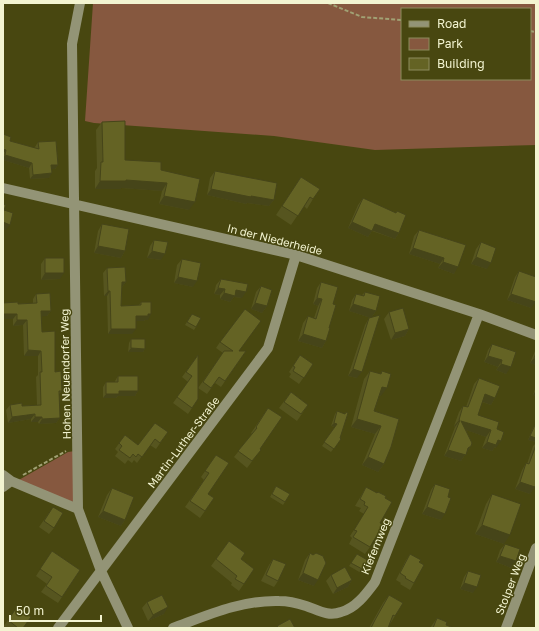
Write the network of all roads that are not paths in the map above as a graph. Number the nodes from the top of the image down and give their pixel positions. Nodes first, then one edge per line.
1 (80, 3) edge
2 (3, 188) edge
3 (74, 203) junction
4 (296, 255) junction
5 (479, 314) junction
6 (536, 334) edge
7 (3, 475) edge
8 (7, 484) edge
9 (78, 509) junction
10 (536, 548) edge
11 (101, 571) junction
12 (58, 628) edge
13 (128, 628) edge
14 (173, 628) edge
15 (506, 628) edge

1 - 3 street, Hohen Neuendorfer Weg
2 - 3 street, In der Niederheide
3 - 4 street, In der Niederheide
3 - 9 street, Hohen Neuendorfer Weg
4 - 5 street, In der Niederheide
4 - 11 street, Martin-Luther-Straße
5 - 6 street, In der Niederheide
5 - 14 street, Kiefernweg
7 - 8 street
8 - 9 street
9 - 11 street, Hohen Neuendorfer Weg
10 - 15 street, Stolper Weg
11 - 12 street, Martin-Luther-Straße
11 - 13 street, Hohen Neuendorfer Weg

